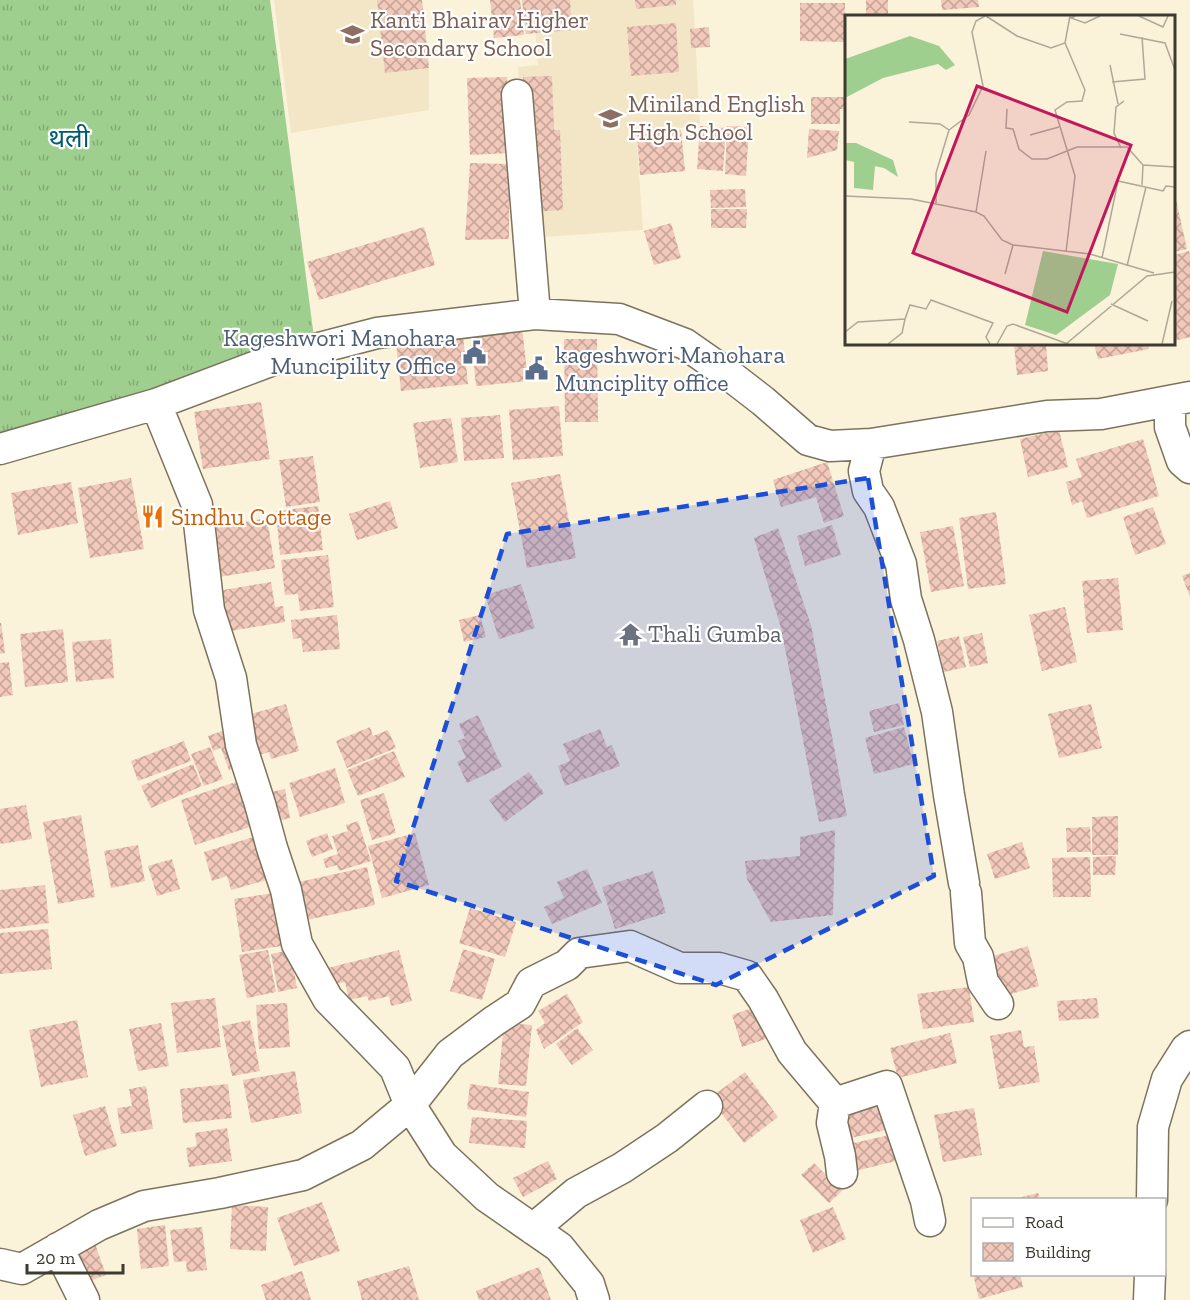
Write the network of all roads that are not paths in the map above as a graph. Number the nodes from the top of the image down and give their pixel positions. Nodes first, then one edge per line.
1 (517, 95) dead end
2 (535, 314) junction
3 (1180, 400) edge
4 (156, 404) junction
5 (871, 444) junction
6 (0, 449) edge
7 (1190, 468) edge
8 (998, 1004) dead end
9 (1190, 1046) edge
10 (835, 1103) junction
11 (410, 1105) junction
12 (707, 1106) dead end
13 (842, 1173) dead end
14 (1152, 1198) edge
15 (930, 1221) dead end
16 (533, 1228) junction
17 (58, 1248) junction
18 (0, 1264) edge
19 (1150, 1276) edge
20 (84, 1300) edge
21 (594, 1300) edge
22 (1149, 1300) edge

1 - 2 street
2 - 4 street
2 - 5 street
3 - 5 street
3 - 7 street
4 - 6 street
4 - 11 street
5 - 8 street
9 - 14 street
10 - 11 street
10 - 13 street
10 - 15 street
11 - 16 street
11 - 17 street
12 - 16 street
16 - 21 street
17 - 18 street
17 - 20 street
19 - 22 street

